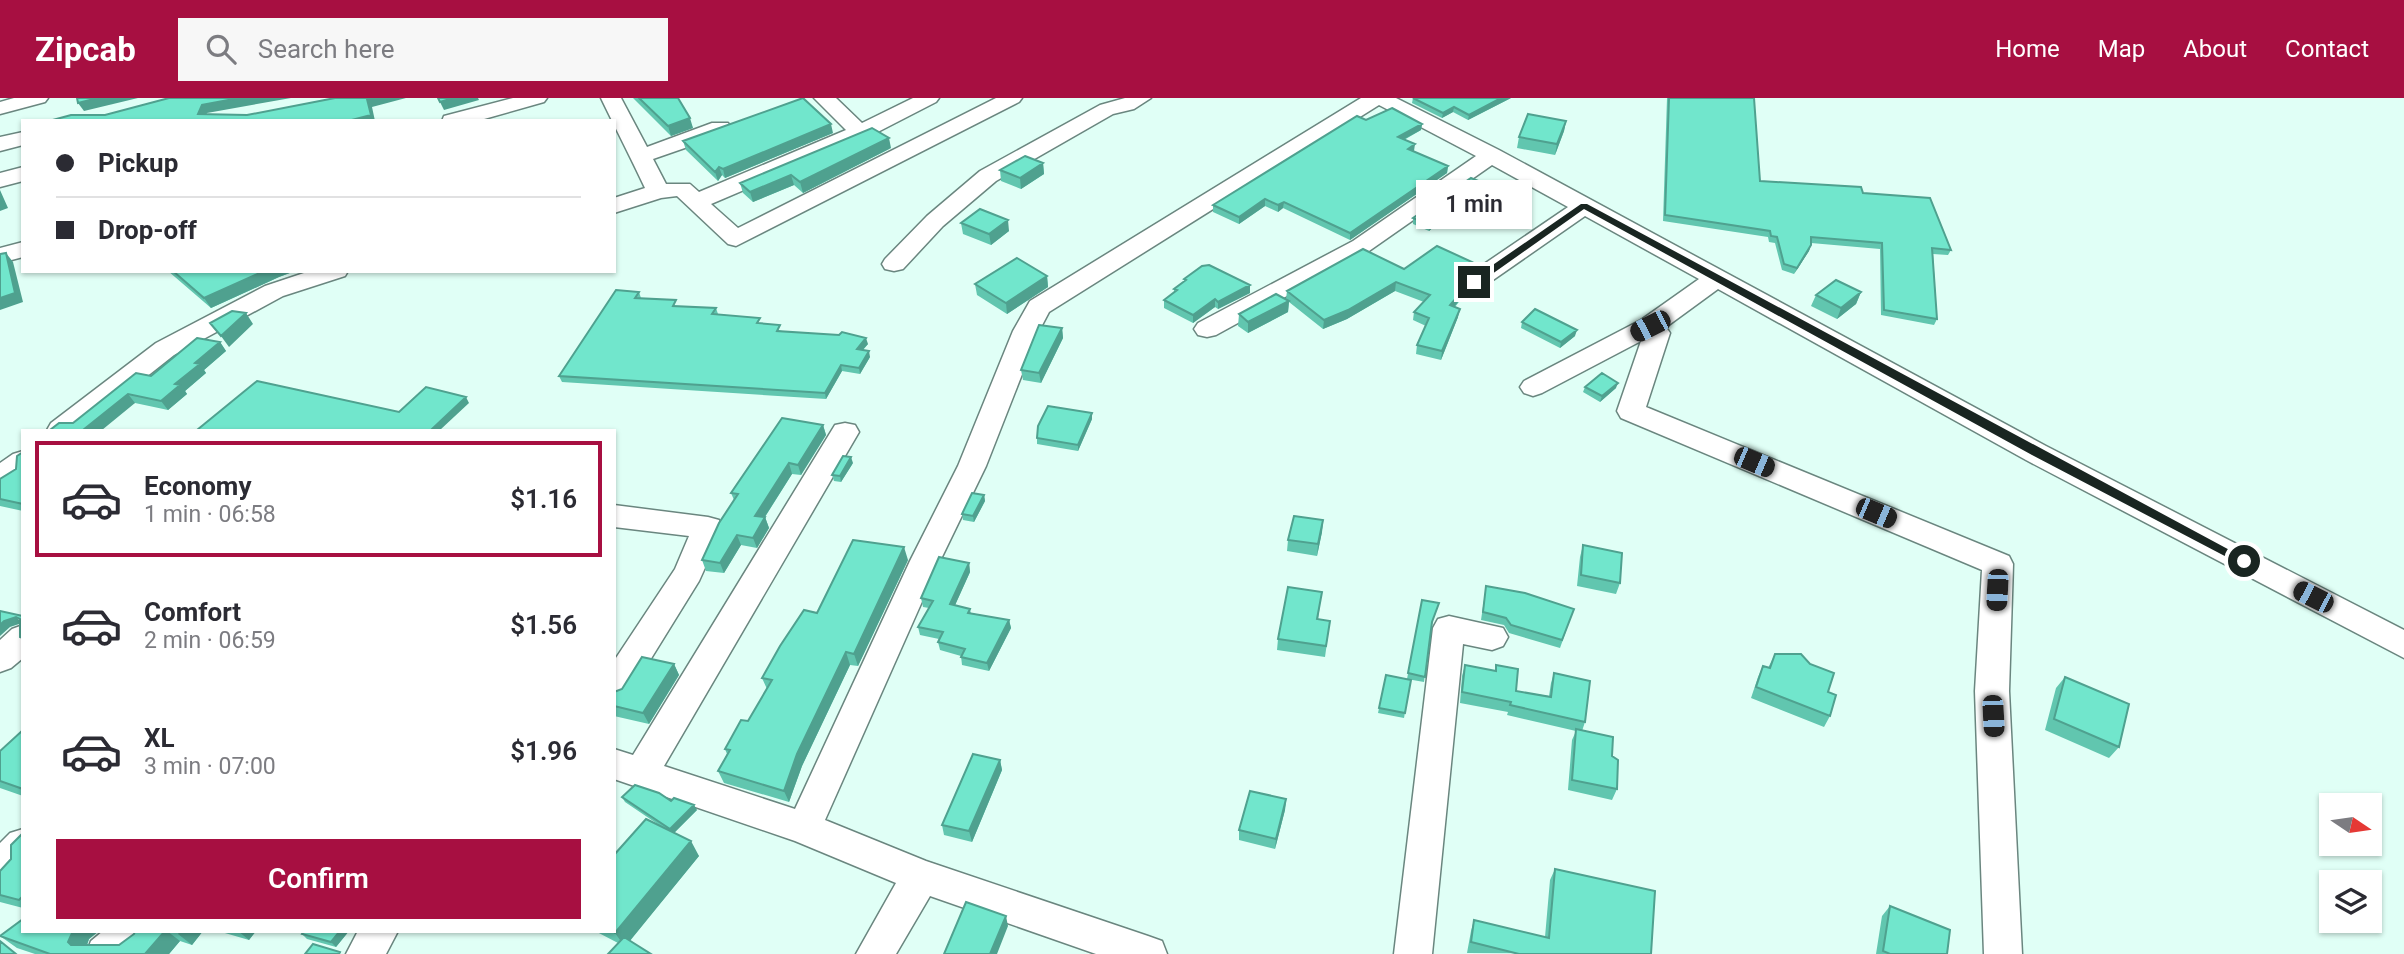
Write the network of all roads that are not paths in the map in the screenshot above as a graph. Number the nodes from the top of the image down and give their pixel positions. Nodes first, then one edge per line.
1 (38, 98) edge
2 (537, 98) edge
3 (611, 98) edge
4 (824, 98) edge
5 (929, 98) edge
6 (1012, 98) edge
7 (1141, 98) edge
8 (1378, 98) edge
9 (1100, 104) edge
10 (0, 108) edge
11 (459, 119) edge
12 (740, 121) edge
13 (860, 132) junction
14 (21, 139) edge
15 (0, 144) edge
16 (1491, 155) junction
17 (639, 158) junction
18 (21, 175) edge
19 (0, 180) edge
20 (658, 191) junction
21 (696, 202) junction
22 (616, 205) edge
23 (1584, 206) junction
24 (21, 250) edge
25 (0, 256) edge
26 (894, 264) dead end
27 (329, 273) edge
28 (1716, 279) junction
29 (1474, 282) dead end
30 (1650, 326) junction
31 (1207, 328) dead end
32 (1532, 387) dead end
33 (62, 429) edge
34 (845, 432) dead end
35 (21, 462) edge
36 (0, 478) edge
37 (616, 516) edge
38 (1492, 637) dead end
39 (21, 640) edge
40 (2404, 645) edge
41 (0, 659) edge
42 (616, 686) edge
43 (628, 769) edge
44 (804, 828) junction
45 (21, 847) edge
46 (0, 868) edge
47 (921, 876) junction
48 (130, 933) edge
49 (378, 933) edge
50 (105, 954) edge
51 (365, 954) edge
52 (875, 954) edge
53 (1149, 954) edge
54 (1413, 954) edge
55 (2003, 954) edge

1 - 10 street
2 - 11 street
3 - 17 street
4 - 13 street
5 - 13 street
6 - 21 street
7 - 9 street
8 - 16 street
8 - 44 street
9 - 26 street
12 - 17 street
13 - 21 street
14 - 15 street
16 - 23 street
16 - 31 street
17 - 20 street
18 - 19 street
20 - 21 street
20 - 22 street
23 - 28 street
23 - 29 street
24 - 25 street
27 - 33 street
28 - 30 street
28 - 40 street
30 - 32 street
30 - 55 street
34 - 43 street
35 - 36 street
37 - 42 street
38 - 54 street
39 - 41 street
43 - 44 street
44 - 47 street
45 - 46 street
47 - 52 street
47 - 53 street
48 - 50 street
49 - 51 street

